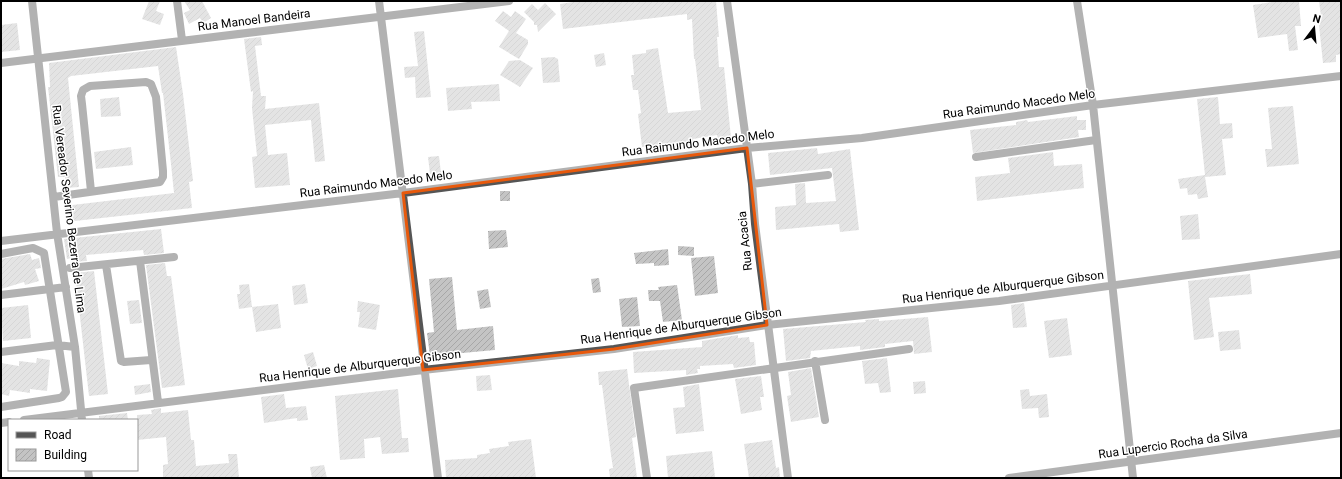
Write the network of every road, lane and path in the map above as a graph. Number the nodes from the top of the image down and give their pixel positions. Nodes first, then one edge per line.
1 (32, 1) edge
2 (177, 1) edge
3 (379, 1) edge
4 (509, 1) edge
5 (727, 1) edge
6 (1077, 1) edge
7 (381, 17) junction
8 (182, 40) junction
9 (38, 59) junction
10 (1, 63) edge
11 (1341, 76) edge
12 (1093, 105) junction
13 (1096, 140) junction
14 (747, 148) junction
15 (976, 158) dead end
16 (828, 175) dead end
17 (752, 184) junction
18 (91, 191) junction
19 (403, 193) junction
20 (54, 197) junction
21 (57, 233) junction
22 (1, 241) edge
23 (1, 254) edge
24 (1341, 254) edge
25 (174, 257) dead end
26 (140, 261) junction
27 (106, 265) junction
28 (70, 268) dead end
29 (1112, 285) junction
30 (66, 286) junction
31 (50, 289) junction
32 (1, 295) edge
33 (767, 325) junction
34 (57, 345) junction
35 (75, 347) junction
36 (909, 349) dead end
37 (1, 352) edge
38 (151, 360) junction
39 (815, 361) junction
40 (774, 368) junction
41 (423, 370) junction
42 (158, 402) junction
43 (1, 407) edge
44 (81, 416) edge
45 (38, 419) edge
46 (825, 420) dead end
47 (1341, 433) edge
48 (1130, 462) junction
49 (438, 478) edge
50 (647, 478) edge
51 (788, 478) edge
52 (1009, 478) edge
53 (1133, 478) edge

1 - 9 street, Rua Vereador Severino Bezerra de Lima
2 - 8 street
3 - 7 street
4 - 7 street, Rua Manoel Bandeira
5 - 14 street, Rua Acacia
6 - 12 street
7 - 8 street, Rua Manoel Bandeira
7 - 19 street
8 - 9 street, Rua Manoel Bandeira
9 - 10 street, Rua Manoel Bandeira
9 - 20 street, Rua Vereador Severino Bezerra de Lima
11 - 12 street, Rua Raimundo Macedo Melo
12 - 13 street
12 - 14 street, Rua Raimundo Macedo Melo
13 - 15 street
13 - 29 street
14 - 17 street, Rua Acacia
14 - 19 street, Rua Raimundo Macedo Melo
16 - 17 street
17 - 33 street, Rua Acacia
18 - 18 street
18 - 20 street
19 - 21 street, Rua Raimundo Macedo Melo
19 - 41 street
20 - 21 street, Rua Vereador Severino Bezerra de Lima
21 - 22 street, Rua Raimundo Macedo Melo
21 - 30 street, Rua Vereador Severino Bezerra de Lima
23 - 31 street
24 - 29 street, Rua Henrique de Alburquerque Gibson
25 - 26 street
26 - 27 street
26 - 38 street
27 - 28 street
27 - 38 street
29 - 33 street, Rua Henrique de Alburquerque Gibson
29 - 48 street
30 - 31 street
30 - 35 street, Rua Vereador Severino Bezerra de Lima
31 - 32 street
31 - 34 street
33 - 40 street, Rua Acacia
33 - 41 street, Rua Henrique de Alburquerque Gibson
34 - 35 street
34 - 37 street
34 - 43 street
35 - 44 street, Rua Vereador Severino Bezerra de Lima
36 - 39 street
38 - 42 street
39 - 40 street
39 - 46 street
40 - 50 street
40 - 51 street, Rua Acacia
41 - 42 street, Rua Henrique de Alburquerque Gibson
41 - 49 street
42 - 44 street, Rua Henrique de Alburquerque Gibson
44 - 45 street, Rua Henrique de Alburquerque Gibson
47 - 48 street, Rua Lupercio Rocha da Silva
48 - 52 street, Rua Lupercio Rocha da Silva
48 - 53 street

